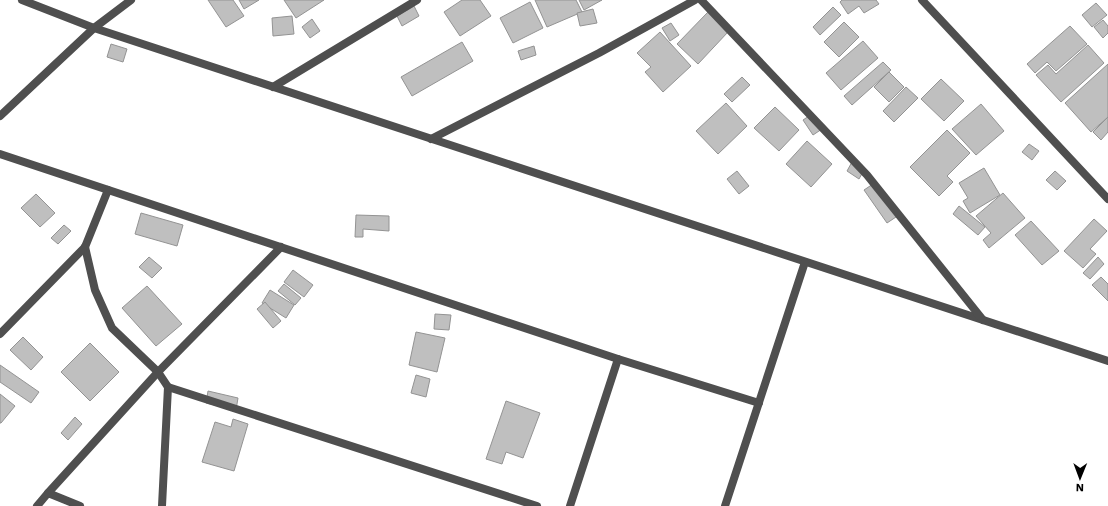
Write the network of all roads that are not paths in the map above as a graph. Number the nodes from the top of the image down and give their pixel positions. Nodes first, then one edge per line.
1 (22, 0) edge
2 (131, 0) edge
3 (417, 0) edge
4 (695, 0) edge
5 (701, 0) edge
6 (922, 0) edge
7 (94, 28) junction
8 (273, 87) junction
9 (0, 116) edge
10 (431, 138) junction
11 (0, 154) edge
12 (108, 190) junction
13 (1108, 199) edge
14 (85, 246) junction
15 (281, 247) junction
16 (806, 262) junction
17 (984, 320) junction
18 (0, 334) edge
19 (618, 359) junction
20 (1108, 361) edge
21 (158, 372) junction
22 (168, 387) junction
23 (759, 403) junction
24 (48, 494) junction
25 (37, 506) edge
26 (80, 506) edge
27 (162, 506) edge
28 (537, 506) edge
29 (570, 506) edge
30 (725, 506) edge

1 - 7 street
2 - 7 street
3 - 8 street
4 - 10 street
5 - 17 street
6 - 13 street
7 - 8 street
7 - 9 street
8 - 10 street
10 - 16 street
11 - 12 street
12 - 14 street
12 - 15 street
14 - 18 street
14 - 21 street
15 - 19 street
15 - 21 street
16 - 17 street
16 - 23 street
17 - 20 street
19 - 23 street
19 - 29 street
21 - 22 street
21 - 24 street
22 - 27 street
22 - 28 street
23 - 30 street
24 - 25 street
24 - 26 street

